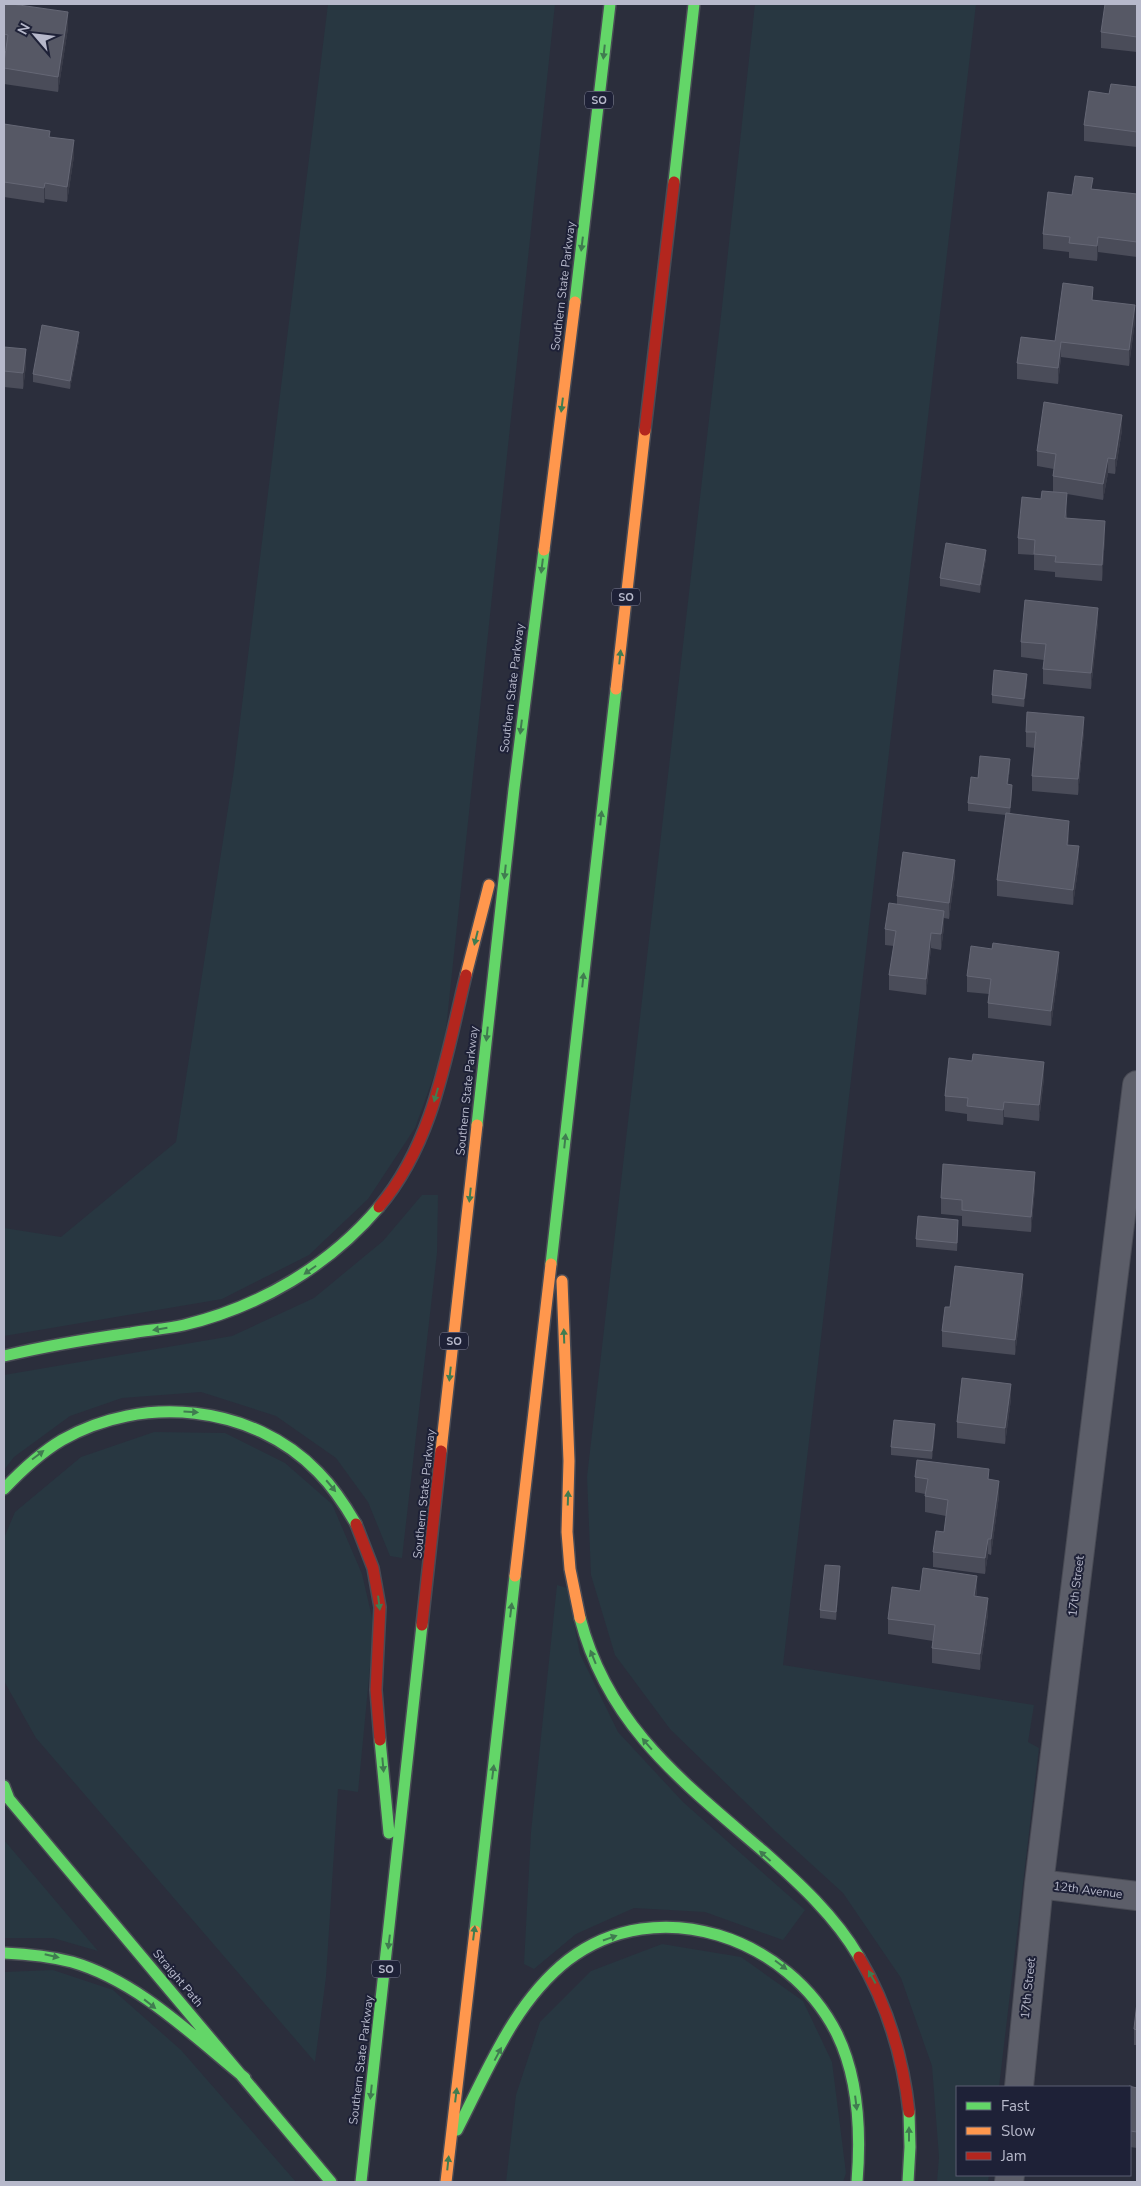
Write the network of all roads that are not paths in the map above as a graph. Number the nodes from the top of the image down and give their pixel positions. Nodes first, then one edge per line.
1 (610, 4) edge
2 (694, 4) edge
3 (514, 789) junction
4 (1137, 1085) edge
5 (559, 1190) junction
6 (4, 1356) edge
7 (4, 1489) edge
8 (4, 1786) edge
9 (6, 1796) edge
10 (1039, 1884) junction
11 (394, 1894) junction
12 (1137, 1896) edge
13 (4, 1953) edge
14 (245, 2078) junction
15 (1019, 2086) edge
16 (450, 2143) junction
17 (331, 2182) edge
18 (361, 2182) edge
19 (446, 2182) edge
20 (857, 2182) edge
21 (908, 2182) edge

1 -> 3 main road, Southern State Parkway / SO
5 -> 2 main road, SO
3 -> 6 main road
3 -> 11 main road, Southern State Parkway / SO
4 - 10 street, 17th Street
16 -> 5 main road, SO
21 -> 5 main road
7 -> 11 main road
8 - 9 main road
9 - 14 main road, Straight Path
10 - 12 street, 12th Avenue
10 - 15 street, 17th Street
11 -> 18 main road, Southern State Parkway / SO
13 -> 14 main road
14 - 17 main road, Straight Path
19 -> 16 main road, SO
16 -> 20 main road

